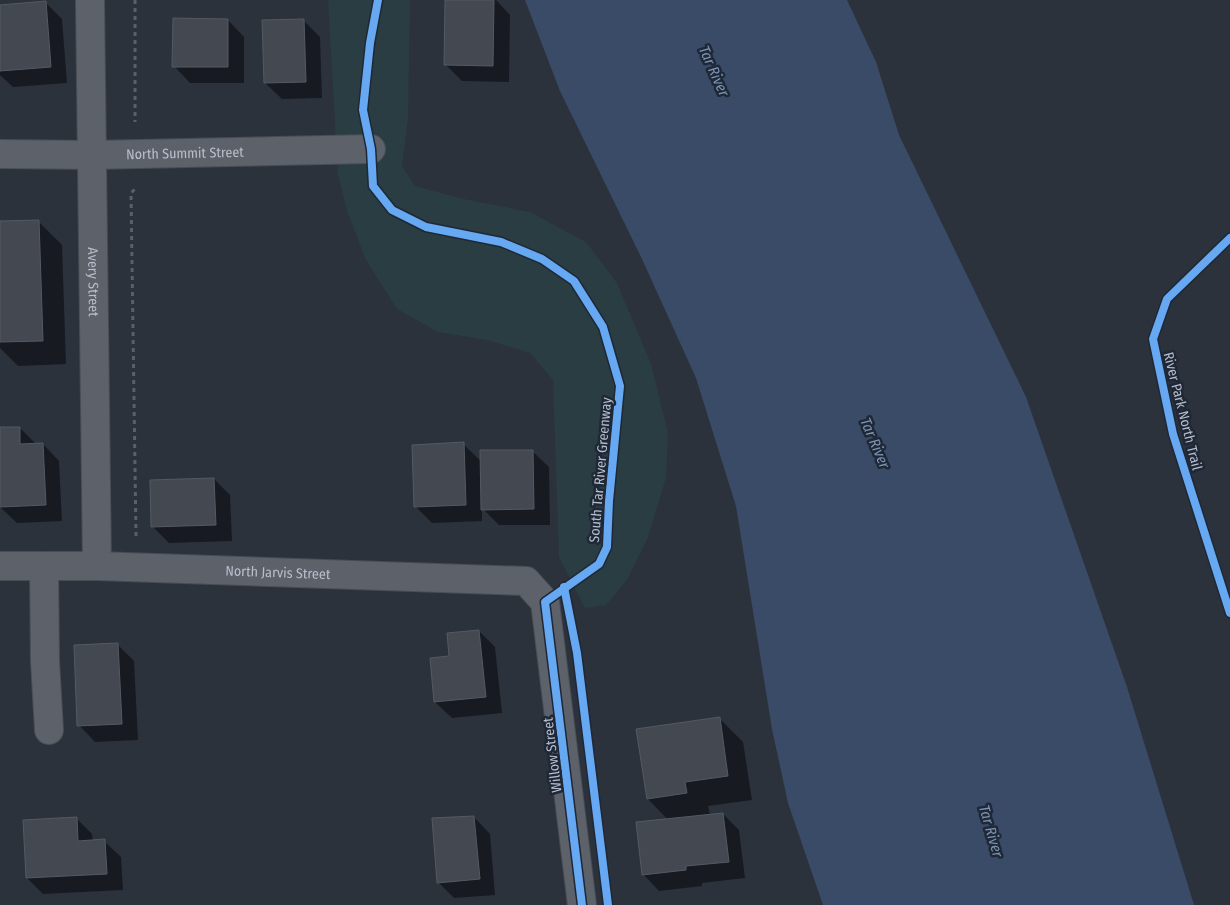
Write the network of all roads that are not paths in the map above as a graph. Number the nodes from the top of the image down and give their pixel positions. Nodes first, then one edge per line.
1 (90, 0) edge
2 (371, 149) dead end
3 (0, 154) edge
4 (93, 154) junction
5 (0, 566) edge
6 (44, 566) junction
7 (97, 566) junction
8 (545, 602) joint
9 (49, 730) dead end
10 (582, 905) edge

1 - 4 street, Avery Street
2 - 4 street, North Summit Street
3 - 4 street, North Summit Street
4 - 7 street, Avery Street
5 - 6 street, North Jarvis Street
6 - 7 street, North Jarvis Street
6 - 9 street
7 - 8 street, North Jarvis Street
8 - 10 street, Willow Street

